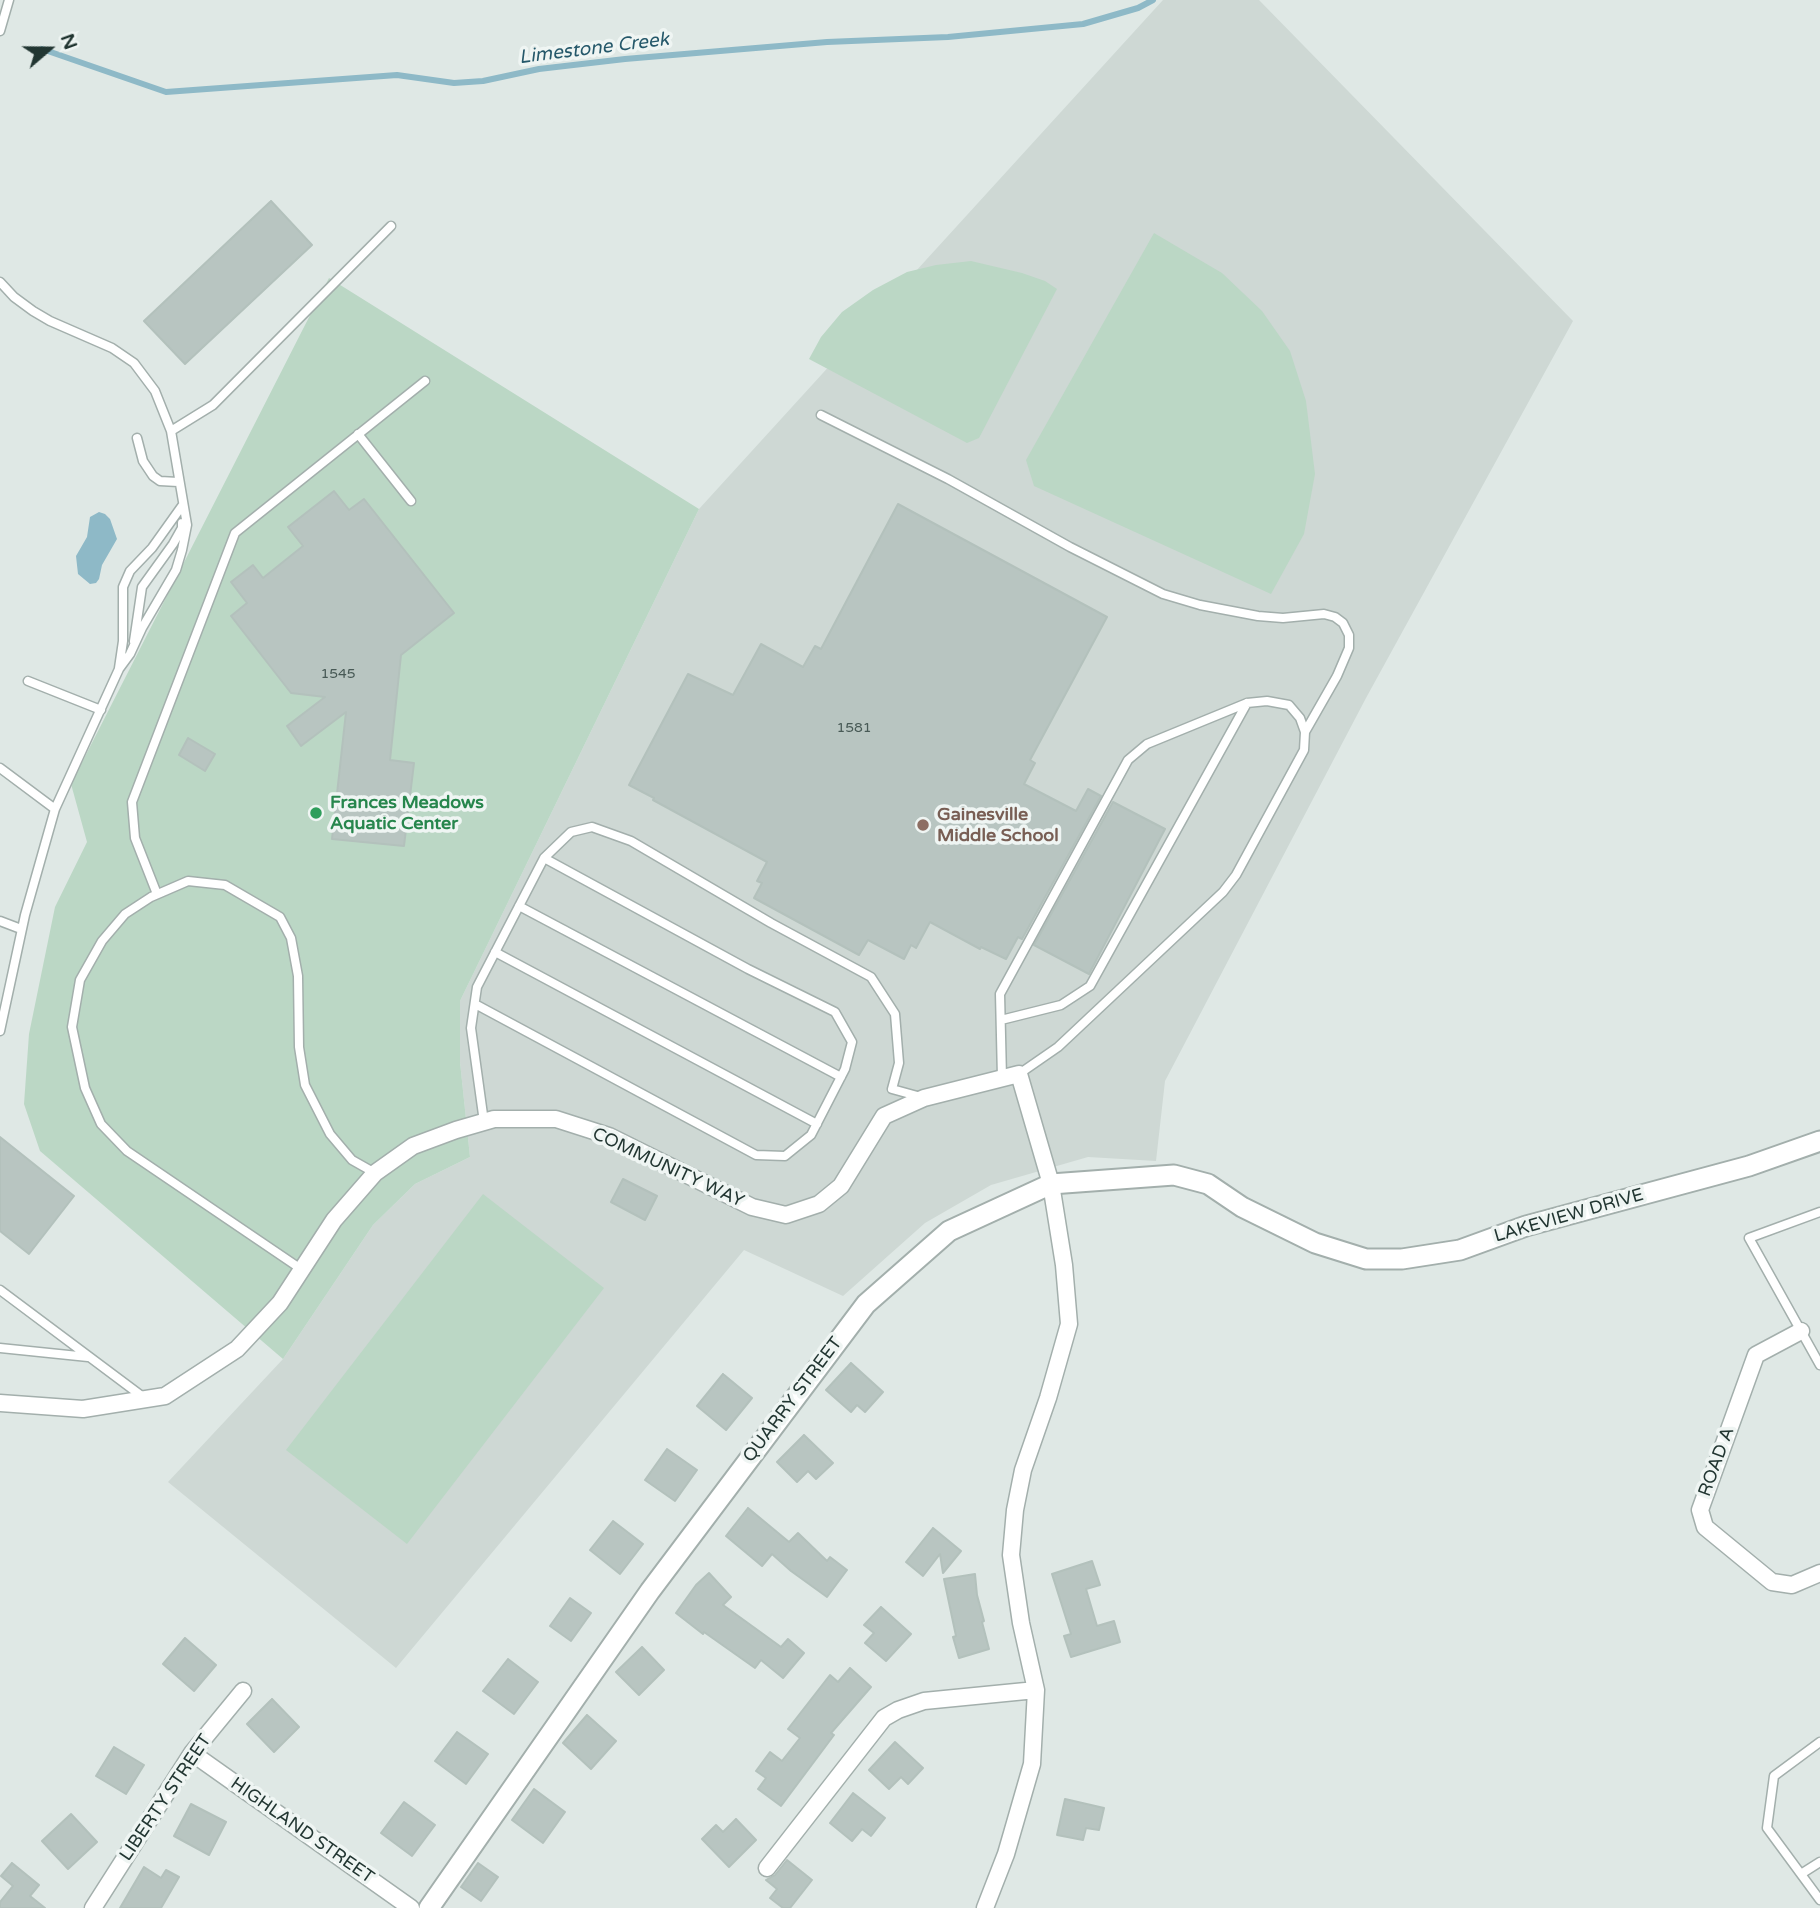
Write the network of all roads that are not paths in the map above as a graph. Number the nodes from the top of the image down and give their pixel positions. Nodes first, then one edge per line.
1 (9, 0) edge
2 (0, 31) edge
3 (390, 226) dead end
4 (0, 282) edge
5 (425, 381) dead end
6 (821, 415) dead end
7 (171, 431) junction
8 (358, 434) junction
9 (137, 438) dead end
10 (178, 482) junction
11 (411, 501) dead end
12 (182, 506) junction
13 (132, 649) junction
14 (119, 669) junction
15 (28, 681) dead end
16 (1247, 704) junction
17 (101, 710) junction
18 (1305, 732) junction
19 (0, 768) edge
20 (55, 809) junction
21 (544, 858) junction
22 (157, 894) junction
23 (519, 906) junction
24 (0, 921) edge
25 (21, 929) junction
26 (495, 952) junction
27 (475, 1004) junction
28 (1001, 1020) junction
29 (0, 1031) edge
30 (1019, 1074) junction
31 (841, 1077) junction
32 (1002, 1079) junction
33 (924, 1098) junction
34 (484, 1122) junction
35 (817, 1124) junction
36 (1820, 1141) edge
37 (374, 1173) junction
38 (1051, 1184) junction
39 (1820, 1212) edge
40 (1315, 1243) joint
41 (301, 1269) junction
42 (0, 1290) edge
43 (1801, 1331) junction
44 (0, 1348) edge
45 (91, 1358) junction
46 (1820, 1365) edge
47 (146, 1399) junction
48 (0, 1403) edge
49 (1820, 1573) edge
50 (243, 1690) dead end
51 (1036, 1690) junction
52 (1820, 1742) edge
53 (192, 1753) junction
54 (1820, 1862) edge
55 (767, 1868) dead end
56 (1801, 1874) junction
57 (1820, 1900) edge
58 (93, 1908) edge
59 (411, 1908) edge
60 (429, 1908) edge
61 (985, 1908) edge

1 - 2 lane
3 - 7 lane
4 - 7 lane
5 - 8 lane
6 - 18 lane
7 - 10 lane
8 - 11 lane
8 - 22 lane
9 - 10 lane
10 - 12 lane
12 - 13 lane
12 - 13 lane
12 - 14 lane
13 - 14 lane
14 - 17 lane
15 - 17 lane
16 - 18 lane
16 - 28 lane
16 - 28 lane
17 - 20 lane
18 - 30 lane
19 - 20 lane
20 - 25 lane
21 - 23 lane
21 - 31 lane
21 - 33 lane
22 - 37 lane
22 - 41 lane
23 - 26 lane
23 - 31 lane
24 - 25 lane
25 - 29 lane
26 - 27 lane
26 - 35 lane
27 - 34 lane
27 - 35 lane
28 - 32 lane
30 - 32 street, COMMUNITY WAY
30 - 38 street
31 - 35 lane
32 - 33 street, COMMUNITY WAY
33 - 34 street, COMMUNITY WAY
34 - 37 street, COMMUNITY WAY
36 - 40 street, LAKEVIEW DRIVE
37 - 41 street, COMMUNITY WAY
38 - 40 street, QUARRY STREET
38 - 51 street
38 - 60 street, QUARRY STREET
39 - 43 lane
41 - 47 street, COMMUNITY WAY
42 - 45 lane
43 - 46 lane
43 - 49 street, ROAD A
44 - 45 lane
45 - 47 lane
47 - 48 street, COMMUNITY WAY
50 - 53 street, LIBERTY STREET
51 - 55 street
51 - 61 street
52 - 56 lane
53 - 58 street, LIBERTY STREET
53 - 59 street, HIGHLAND STREET
54 - 56 lane
56 - 57 lane

